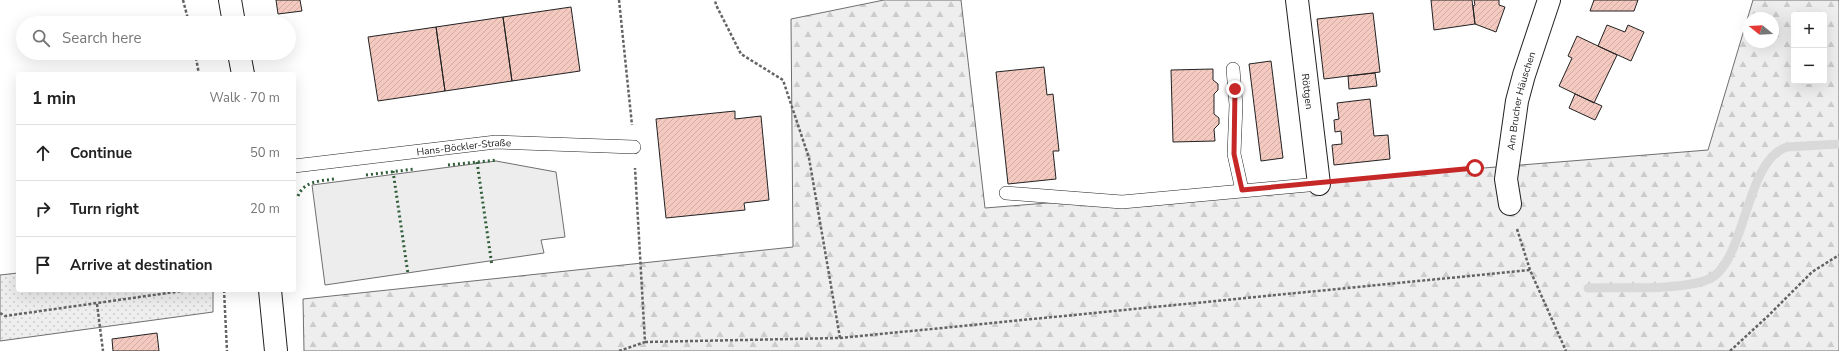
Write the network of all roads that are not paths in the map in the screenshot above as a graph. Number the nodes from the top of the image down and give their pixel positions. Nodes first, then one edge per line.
1 (230, 0) edge
2 (1297, 0) edge
3 (1549, 0) edge
4 (233, 16) edge
5 (240, 60) edge
6 (1233, 69) dead end
7 (243, 72) edge
8 (634, 147) road end
9 (296, 166) edge
10 (1319, 184) joint
11 (1242, 190) junction
12 (1006, 193) dead end
13 (1510, 204) road end
14 (270, 292) edge
15 (276, 351) edge

1 - 4 street
2 - 10 street, Röttgen
3 - 13 street, Am Brucher Häuschen
5 - 7 street
6 - 11 lane
8 - 9 lane, Hans-Böckler-Straße
10 - 11 lane
11 - 12 lane
14 - 15 street

